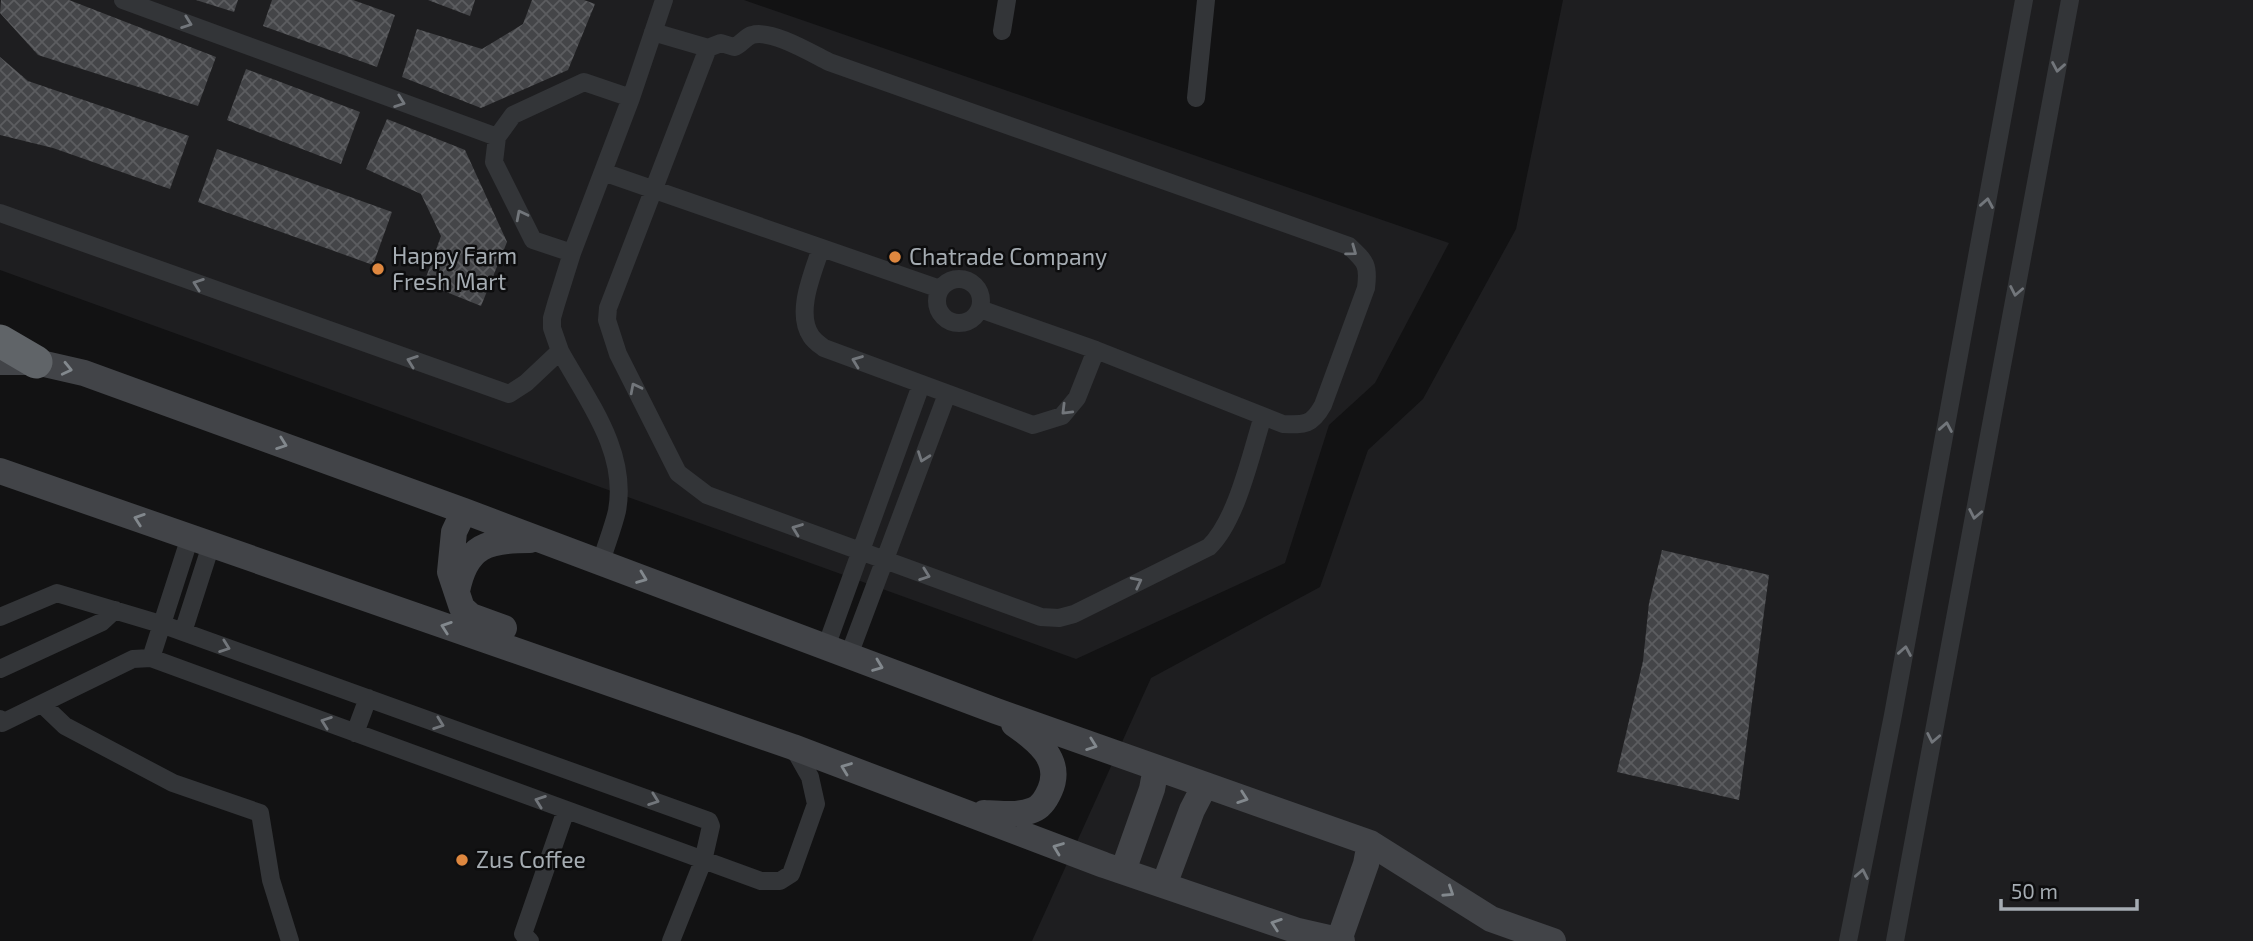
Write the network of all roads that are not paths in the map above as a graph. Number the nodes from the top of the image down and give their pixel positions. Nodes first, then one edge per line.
1 (123, 0) edge
2 (663, 0) edge
3 (1007, 0) edge
4 (1206, 0) edge
5 (2024, 0) edge
6 (2070, 0) edge
7 (1002, 31) dead end
8 (653, 32) junction
9 (708, 48) junction
10 (631, 98) junction
11 (1196, 98) dead end
12 (497, 137) junction
13 (603, 172) junction
14 (655, 189) junction
15 (0, 213) edge
16 (821, 248) junction
17 (572, 253) junction
18 (940, 289) junction
19 (980, 309) junction
20 (0, 341) edge
21 (1096, 350) junction
22 (560, 351) junction
23 (0, 362) edge
24 (36, 362) junction
25 (921, 386) junction
26 (947, 394) junction
27 (1263, 416) junction
28 (0, 471) edge
29 (464, 511) junction
30 (200, 541) junction
31 (542, 541) junction
32 (861, 553) junction
33 (883, 560) junction
34 (601, 562) junction
35 (457, 593) junction
36 (115, 610) junction
37 (0, 617) edge
38 (161, 624) junction
39 (183, 632) junction
40 (838, 651) junction
41 (151, 658) junction
42 (0, 669) edge
43 (368, 698) junction
44 (43, 705) junction
45 (996, 711) junction
46 (696, 713) junction
47 (1, 722) edge
48 (355, 733) junction
49 (793, 747) junction
50 (1156, 768) junction
51 (1206, 785) junction
52 (566, 810) junction
53 (961, 812) junction
54 (1370, 843) junction
55 (703, 861) junction
56 (1123, 871) junction
57 (1164, 885) junction
58 (290, 941) edge
59 (530, 941) edge
60 (671, 941) edge
61 (1340, 941) edge
62 (1553, 941) edge
63 (1848, 941) edge
64 (1895, 941) edge

1 -> 12 street
2 - 8 street
3 - 7 street
4 - 11 street
63 -> 5 street
6 -> 64 street
8 - 9 street
8 - 10 street
9 - 14 street
9 -> 27 street
10 - 12 street
10 - 13 street
17 -> 12 street
13 - 14 street
13 - 17 street
14 - 16 street
32 -> 14 street
22 -> 15 street
16 - 18 street
25 -> 16 street
17 - 22 street
18 - 19 street
18 - 19 street
19 - 21 street
20 - 24 highway
21 -> 26 street
21 - 27 street
22 - 34 street
23 - 24 street
24 -> 29 street
25 - 26 street
25 - 32 street
26 -> 33 street
33 -> 27 street
30 -> 28 street
29 - 31 street
29 - 35 street
30 - 38 street
30 - 39 street
46 -> 30 street
31 - 34 street
31 - 35 street
32 - 33 street
32 - 40 street
33 - 40 street
34 -> 40 street
35 - 46 street
36 - 37 street
36 - 38 street
36 - 42 street
38 - 39 street
38 - 41 street
39 -> 43 street
40 -> 45 street
41 - 44 street
48 -> 41 street
43 - 48 street
43 -> 55 street
44 - 47 street
44 - 58 street
45 -> 50 street
45 - 53 street
46 - 49 street
52 -> 48 street
53 -> 49 street
49 - 55 street
50 - 51 street
50 - 56 street
51 -> 54 street
51 - 57 street
52 - 55 street
52 - 59 street
56 -> 53 street
54 - 61 street
54 -> 62 street
55 - 60 street
56 - 57 street
61 -> 57 street

